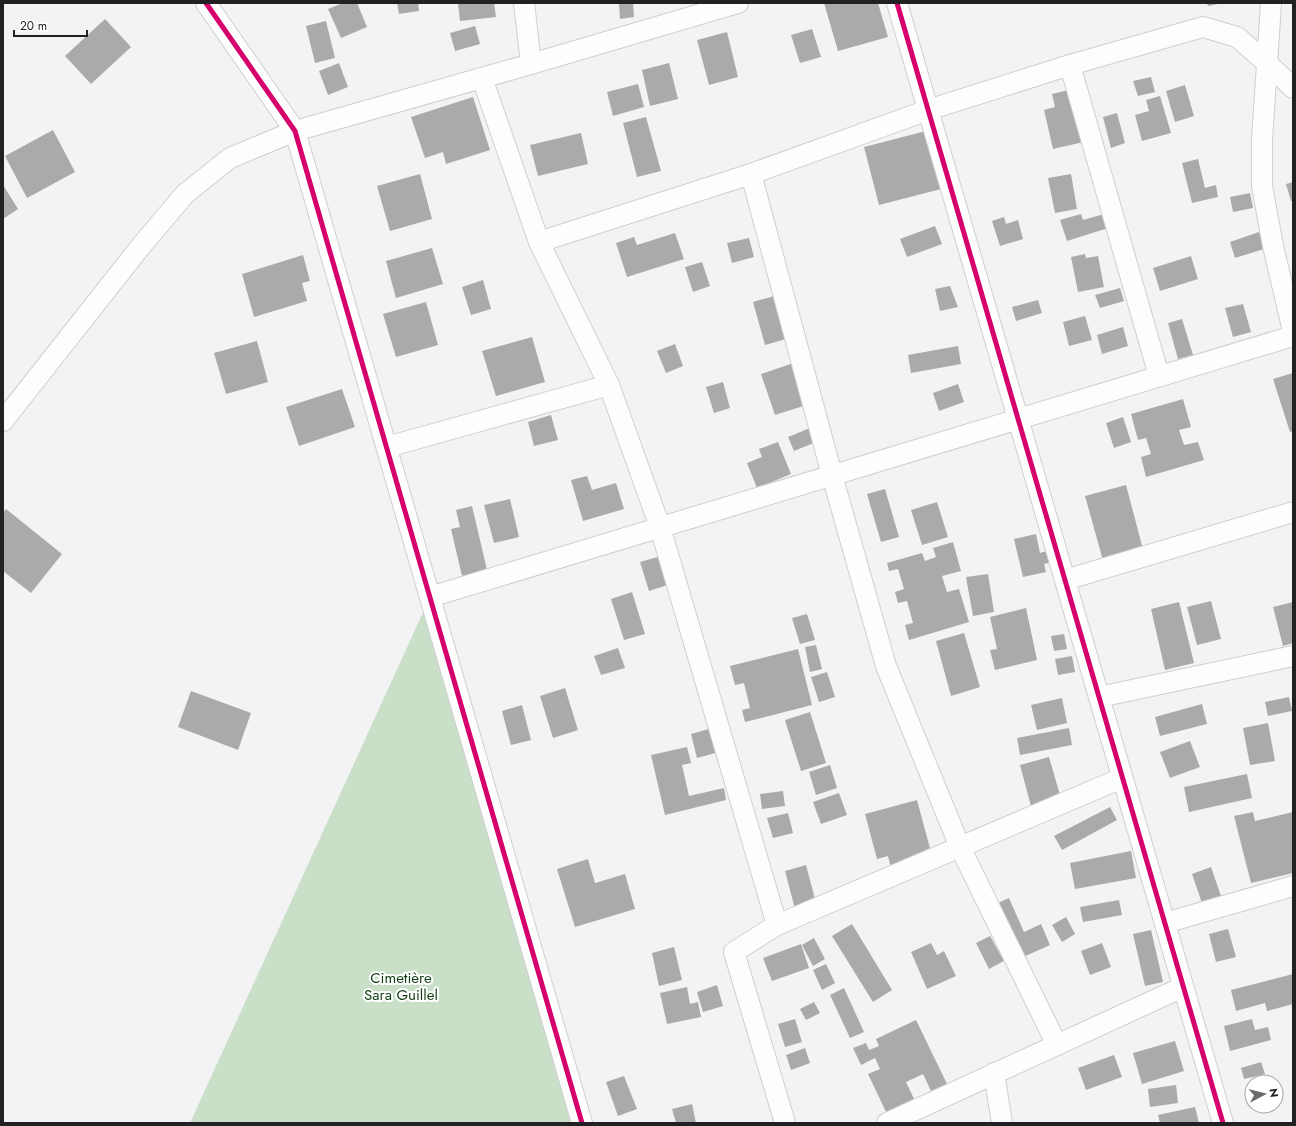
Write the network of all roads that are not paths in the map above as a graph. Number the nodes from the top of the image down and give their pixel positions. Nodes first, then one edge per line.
1 (206, 3) edge
2 (524, 3) edge
3 (738, 3) edge
4 (896, 3) edge
5 (1271, 3) edge
6 (1268, 63) junction
7 (531, 64) junction
8 (1070, 65) junction
9 (482, 78) junction
10 (1293, 88) edge
11 (928, 110) junction
12 (296, 131) junction
13 (751, 174) junction
14 (539, 242) junction
15 (1293, 331) edge
16 (1293, 336) edge
17 (1159, 376) junction
18 (609, 385) junction
19 (1018, 419) junction
20 (3, 421) edge
21 (387, 447) junction
22 (832, 475) junction
23 (1293, 512) edge
24 (660, 527) junction
25 (1065, 580) junction
26 (430, 597) junction
27 (1293, 656) edge
28 (1099, 697) junction
29 (1122, 778) junction
30 (960, 847) junction
31 (1293, 886) edge
32 (1165, 923) junction
33 (777, 925) junction
34 (1183, 987) junction
35 (1057, 1045) junction
36 (994, 1074) junction
37 (582, 1123) edge
38 (785, 1123) edge
39 (887, 1123) edge
40 (1002, 1123) edge
41 (1223, 1123) edge

1 - 12 street
2 - 7 street
3 - 7 street
4 - 11 street
5 - 6 street
6 - 8 street
6 - 10 street
6 - 15 street
7 - 9 street
8 - 11 street
8 - 17 street
9 - 12 street
9 - 14 street
11 - 13 street
11 - 19 street
12 - 20 street
12 - 21 street
13 - 14 street
13 - 22 street
14 - 18 street
16 - 17 street
17 - 19 street
18 - 21 street
18 - 24 street
19 - 22 street
19 - 25 street
21 - 26 street
22 - 24 street
22 - 30 street
23 - 25 street
24 - 26 street
24 - 33 street
25 - 28 street
26 - 37 street
27 - 28 street
28 - 29 street
29 - 30 street
29 - 32 street
30 - 33 street
30 - 35 street
31 - 32 street
32 - 34 street
33 - 38 street
34 - 35 street
34 - 41 street
35 - 36 street
36 - 39 street
36 - 40 street

